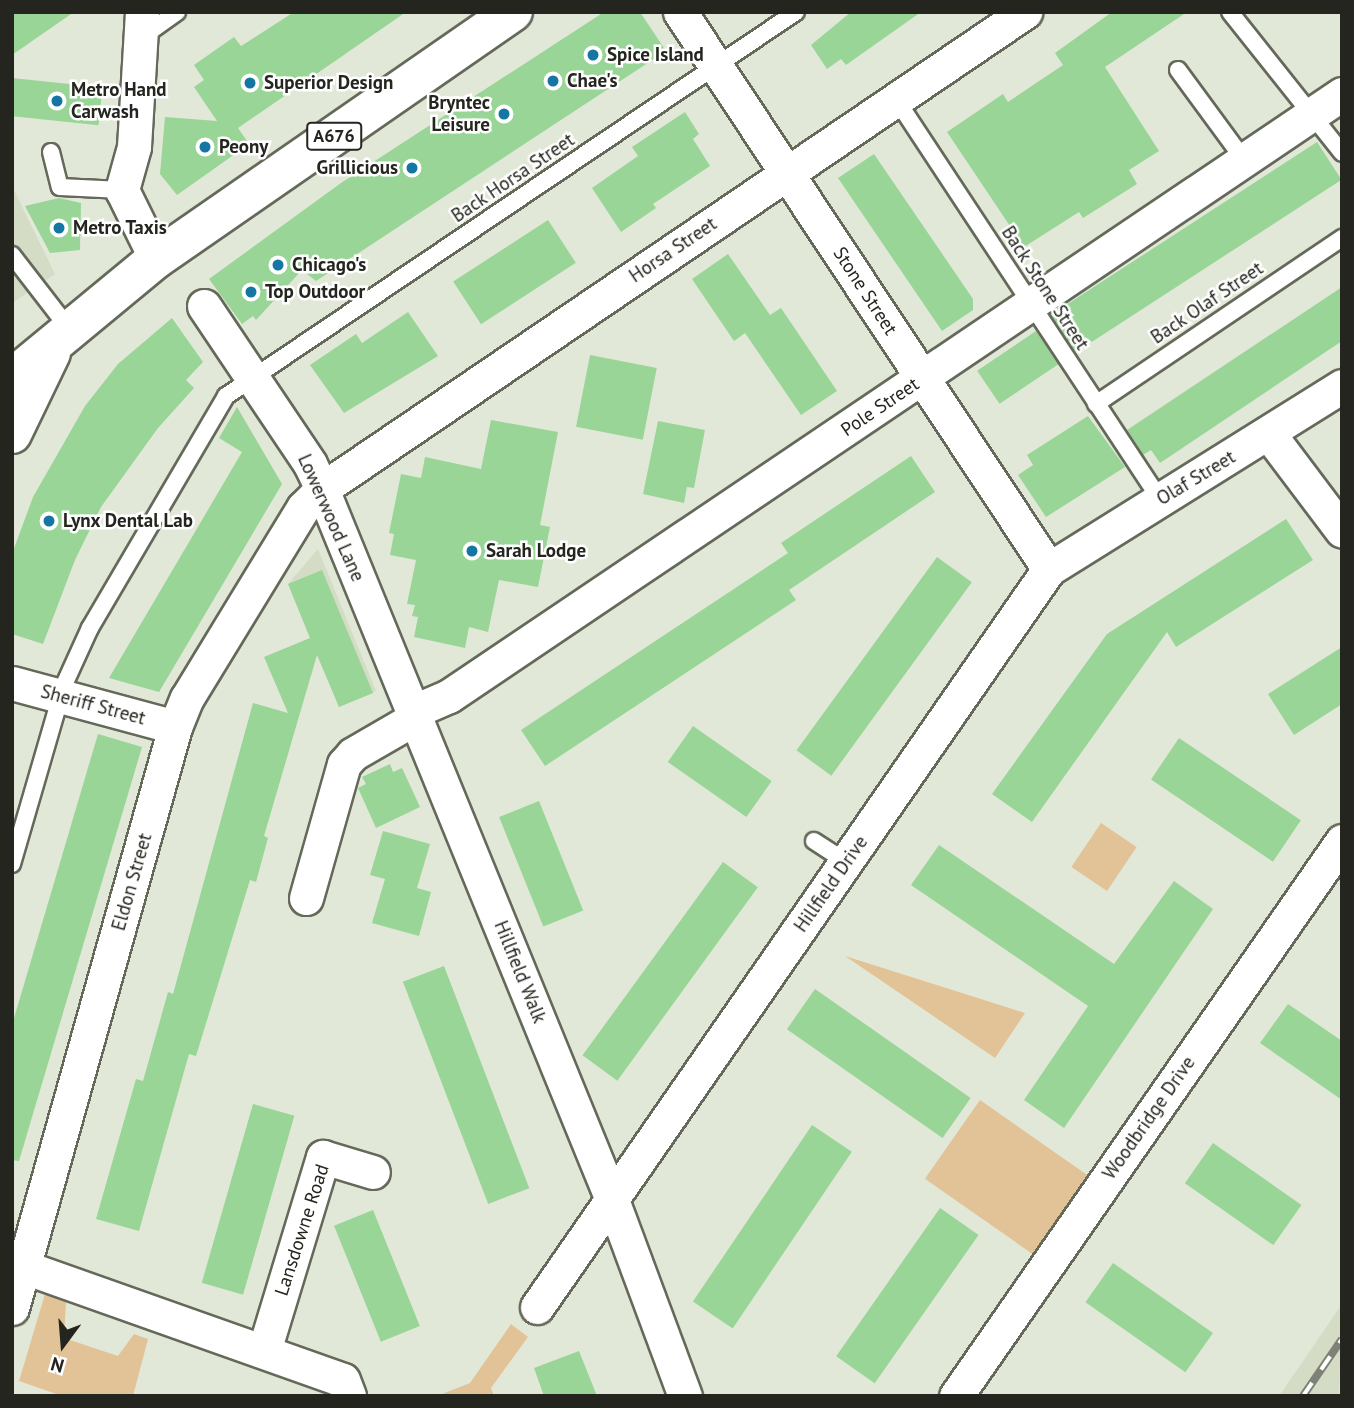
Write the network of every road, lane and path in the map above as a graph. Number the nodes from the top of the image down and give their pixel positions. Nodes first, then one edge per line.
1 (177, 12) edge
2 (513, 12) edge
3 (680, 12) edge
4 (796, 12) edge
5 (1230, 12) edge
6 (1024, 13) edge
7 (141, 25) edge
8 (716, 66) junction
9 (1178, 70) dead end
10 (1342, 94) edge
11 (896, 99) junction
12 (1312, 115) junction
13 (51, 152) dead end
14 (1342, 153) edge
15 (1244, 160) junction
16 (787, 173) junction
17 (122, 190) junction
18 (1342, 238) edge
19 (12, 255) edge
20 (156, 259) junction
21 (1031, 305) junction
22 (204, 306) dead end
23 (63, 336) junction
24 (12, 378) edge
25 (253, 379) junction
26 (923, 379) junction
27 (1342, 386) edge
28 (1096, 404) junction
29 (12, 434) edge
30 (1269, 434) junction
31 (322, 489) junction
32 (1160, 500) junction
33 (1342, 531) edge
34 (1049, 569) junction
35 (12, 684) edge
36 (61, 696) junction
37 (418, 726) junction
38 (175, 727) junction
39 (814, 841) dead end
40 (1342, 841) edge
41 (846, 862) junction
42 (12, 864) edge
43 (306, 898) dead end
44 (373, 1172) dead end
45 (611, 1198) junction
46 (21, 1259) edge
47 (537, 1307) dead end
48 (12, 1308) edge
49 (264, 1351) junction
50 (349, 1396) edge
51 (685, 1396) edge
52 (956, 1396) edge

1 - 7 lane
2 - 20 main road, A676
3 - 8 street, Stone Street
4 - 8 lane, Back Horsa Street
5 - 12 lane
6 - 11 street, Horsa Street
7 - 17 street
8 - 16 street, Stone Street
8 - 25 lane, Back Horsa Street
9 - 15 lane
10 - 12 street, Pole Street
11 - 16 street, Horsa Street
11 - 21 lane, Back Stone Street
12 - 14 lane
12 - 15 street, Pole Street
13 - 17 lane
15 - 21 street, Pole Street
16 - 26 street, Stone Street
16 - 31 street, Horsa Street
17 - 20 street
18 - 28 lane, Back Olaf Street
19 - 23 lane
20 - 23 main road, A676
21 - 26 street, Pole Street
21 - 28 lane, Back Stone Street
22 - 25 street, Lowerwood Lane
23 - 24 main road, A676
23 - 29 main road, A676
25 - 31 street, Lowerwood Lane
25 - 36 lane, Back Horsa Street
26 - 34 street, Stone Street
26 - 37 street, Pole Street
27 - 30 street, Olaf Street
28 - 32 lane, Back Stone Street
30 - 32 street, Olaf Street
30 - 33 street
31 - 37 street, Lowerwood Lane
31 - 38 street, Eldon Street
32 - 34 street, Olaf Street
34 - 41 street, Hillfield Drive
35 - 36 street, Sheriff Street
36 - 38 street, Sheriff Street
36 - 42 lane, Back Horsa Street
37 - 43 street, Pole Street
37 - 45 street, Hillfield Walk
38 - 46 street, Eldon Street
39 - 41 lane
40 - 52 street, Woodbridge Drive
41 - 45 street, Hillfield Drive
44 - 49 street, Lansdowne Road
45 - 47 street, Hillfield Drive
45 - 51 street
46 - 48 street, Eldon Street
46 - 49 street
49 - 50 street

